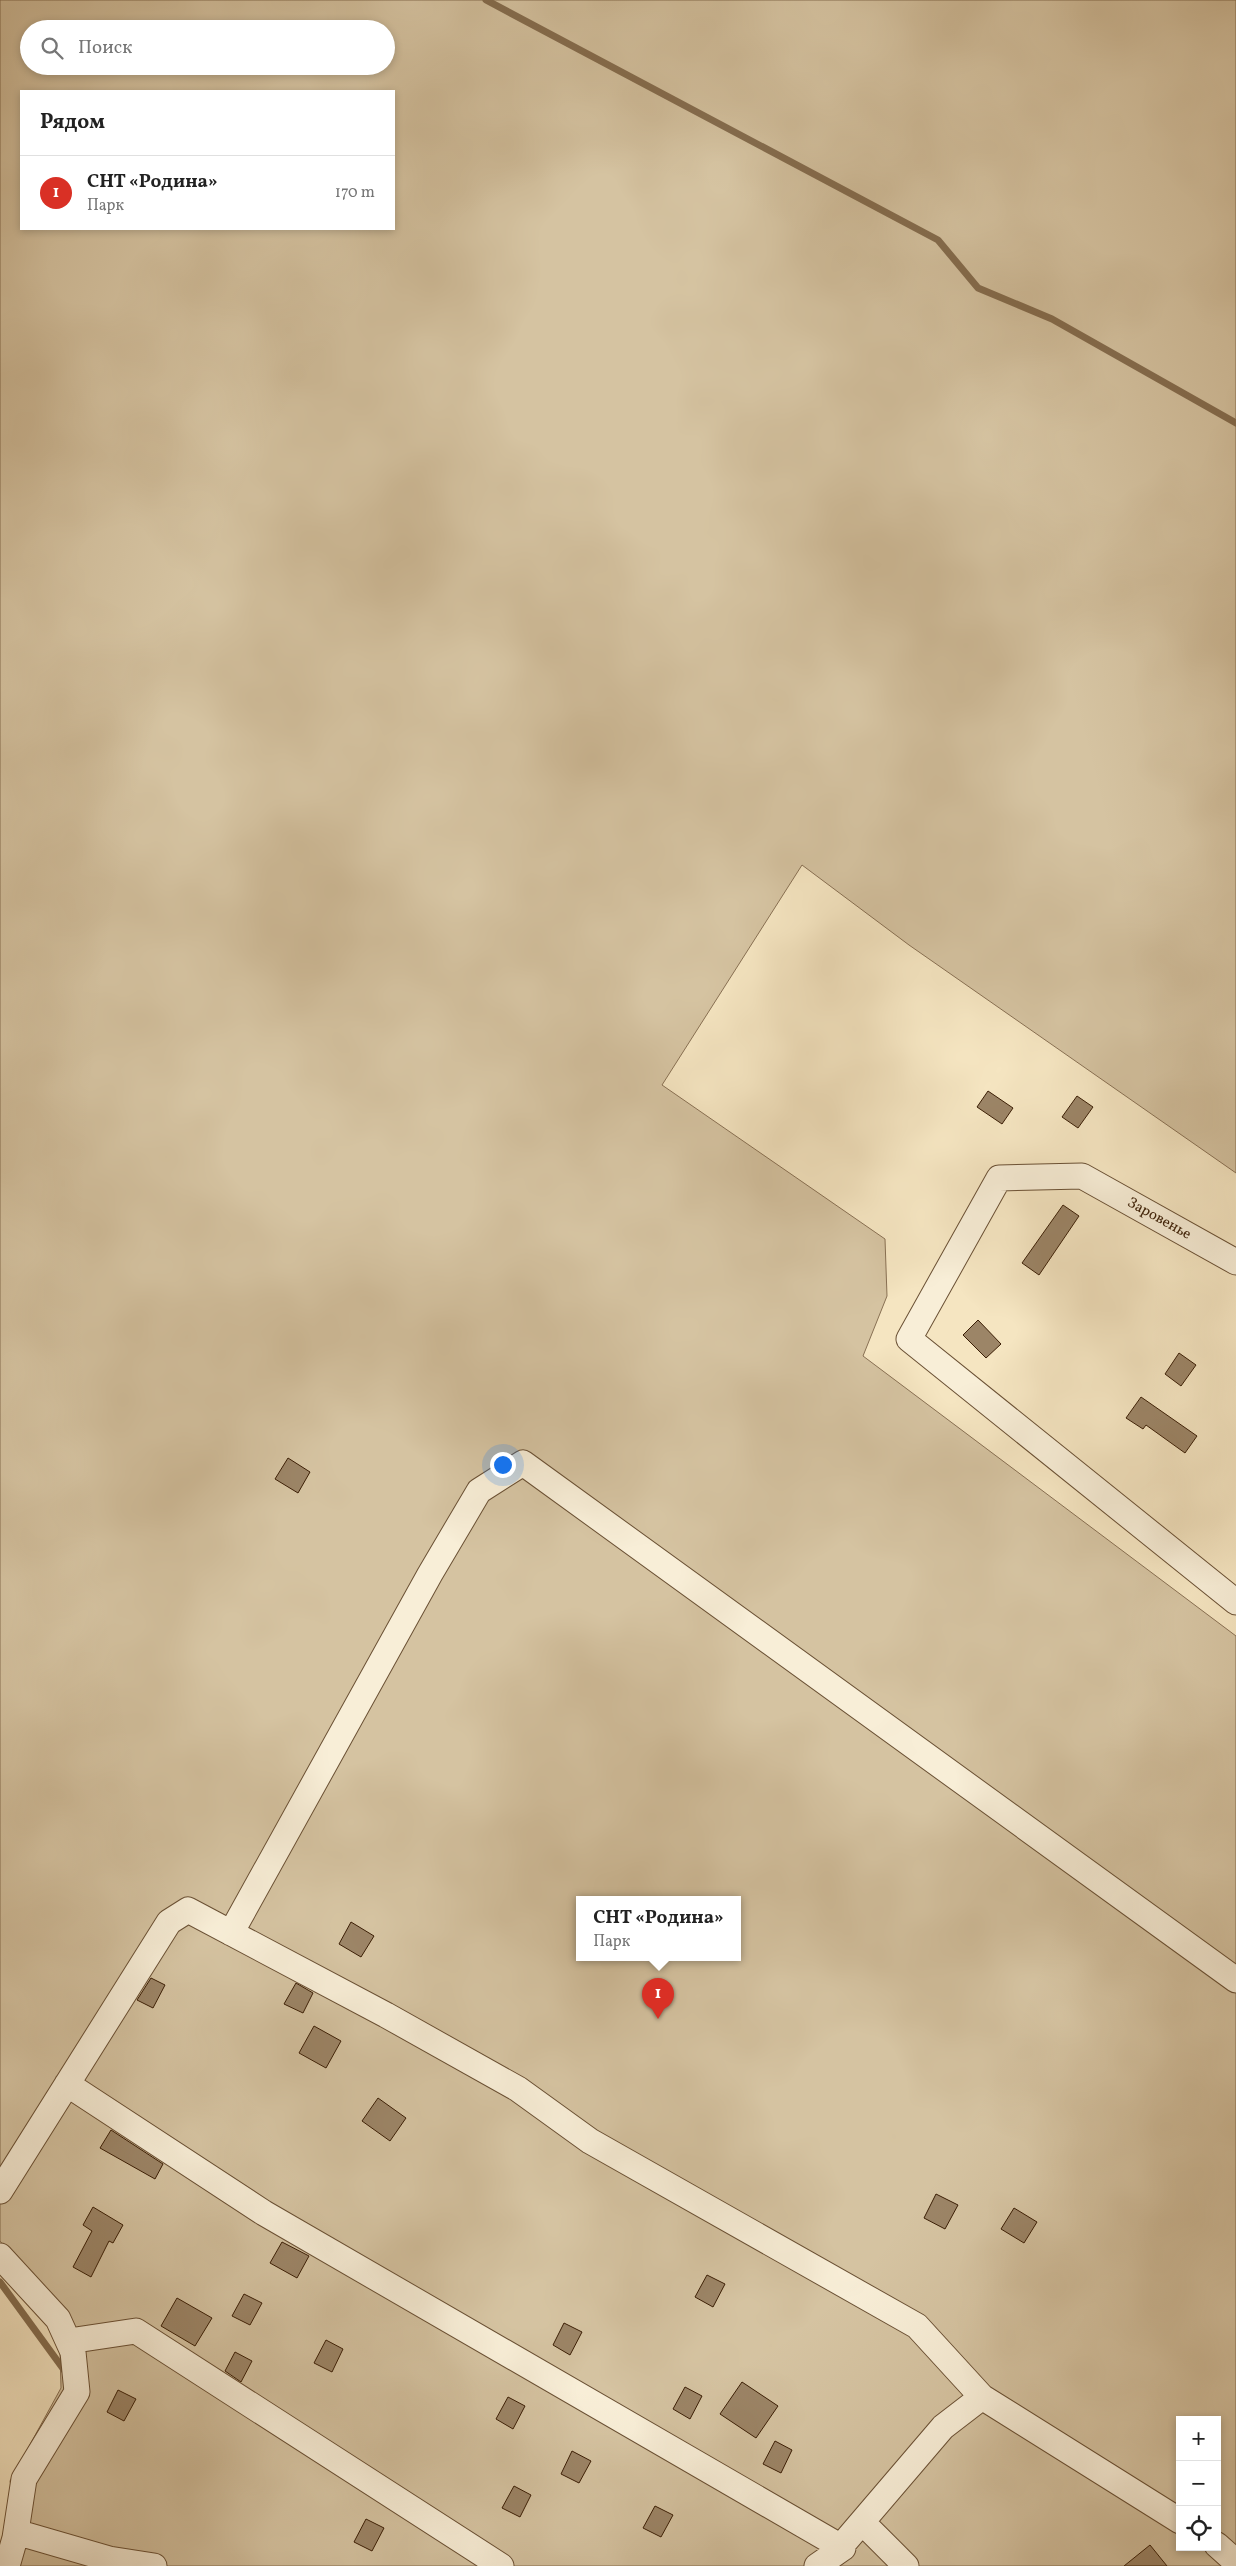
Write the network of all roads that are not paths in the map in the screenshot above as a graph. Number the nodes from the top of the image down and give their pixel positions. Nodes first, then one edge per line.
1 (1236, 1262) edge
2 (1236, 1602) edge
3 (231, 1933) junction
4 (1236, 1980) edge
5 (67, 2084) junction
6 (0, 2190) edge
7 (0, 2256) edge
8 (68, 2341) junction
9 (982, 2397) junction
10 (1176, 2519) edge
11 (862, 2522) junction
12 (16, 2532) junction
13 (843, 2548) junction
14 (1221, 2549) edge
15 (1236, 2562) edge
16 (7, 2566) edge
17 (154, 2566) edge
18 (501, 2566) edge
19 (817, 2566) edge
20 (906, 2566) edge

1 - 2 street, Заровенье
3 - 4 street
3 - 5 street
3 - 9 street
5 - 6 street
5 - 13 street
7 - 8 street
8 - 12 street
8 - 18 street
9 - 10 street
9 - 11 street
11 - 13 street
11 - 20 street
12 - 16 street
12 - 17 street
13 - 19 street
14 - 15 street

